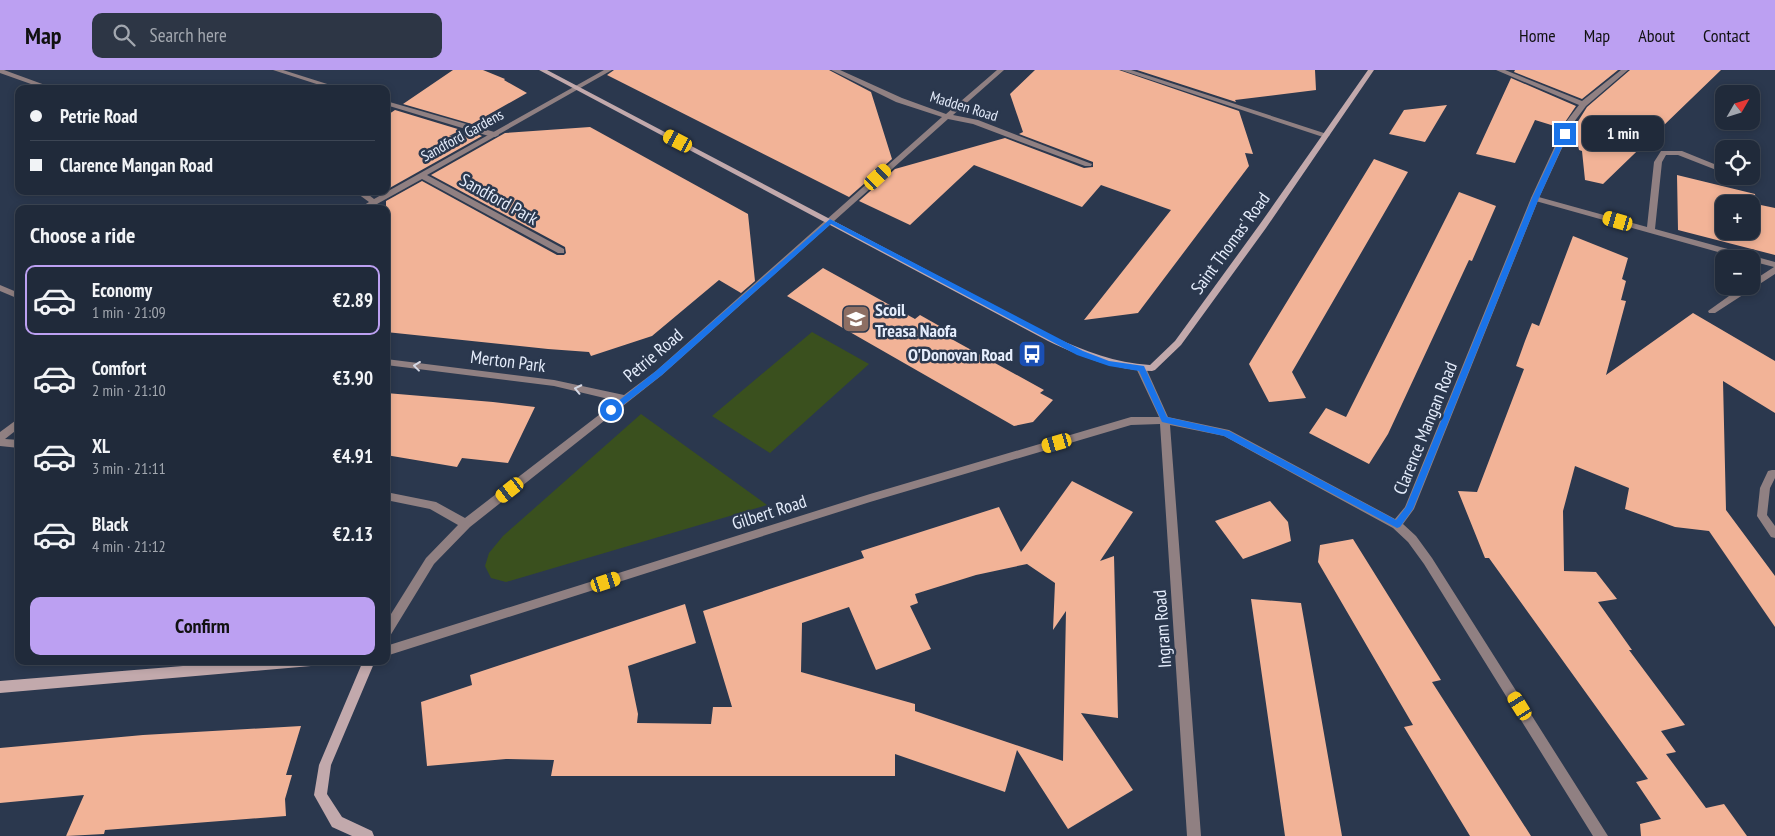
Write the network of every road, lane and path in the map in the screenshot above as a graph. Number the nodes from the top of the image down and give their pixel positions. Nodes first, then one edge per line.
1 (276, 70) edge
2 (542, 70) edge
3 (609, 70) edge
4 (834, 70) edge
5 (1001, 70) edge
6 (1124, 70) edge
7 (1371, 70) edge
8 (1499, 70) edge
9 (1625, 70) edge
10 (0, 71) edge
11 (41, 85) edge
12 (327, 85) edge
13 (577, 88) junction
14 (390, 103) edge
15 (1583, 104) junction
16 (946, 116) junction
17 (495, 135) junction
18 (1326, 135) junction
19 (1088, 164) dead end
20 (1715, 168) edge
21 (421, 175) junction
22 (390, 193) edge
23 (364, 195) edge
24 (386, 195) edge
25 (1535, 198) junction
26 (374, 202) junction
27 (369, 205) edge
28 (830, 221) junction
29 (1651, 230) junction
30 (561, 251) dead end
31 (1775, 265) edge
32 (1775, 270) edge
33 (1760, 280) edge
34 (0, 288) edge
35 (15, 294) edge
36 (1737, 295) edge
37 (1712, 311) dead end
38 (390, 362) edge
39 (1141, 368) junction
40 (625, 399) junction
41 (1165, 420) junction
42 (15, 425) edge
43 (0, 437) edge
44 (0, 442) edge
45 (15, 444) edge
46 (1775, 474) edge
47 (390, 497) edge
48 (466, 524) junction
49 (1397, 525) junction
50 (1775, 534) edge
51 (390, 626) edge
52 (390, 651) edge
53 (261, 665) edge
54 (367, 665) edge
55 (0, 686) edge
56 (367, 836) edge
57 (1194, 836) edge
58 (1601, 836) edge

1 - 12 street
2 - 13 street
3 - 13 street, Sandford Gardens
4 - 16 street, Madden Road
5 - 16 street, Petrie Road
6 - 18 street
7 - 18 street, Saint Thomas' Road
8 - 15 street
9 - 15 street, Clarence Mangan Road
10 - 11 street
13 - 17 street, Sandford Gardens
13 - 28 street
14 - 17 street
15 - 25 street, Clarence Mangan Road
16 - 19 street, Madden Road
16 - 28 street, Petrie Road
17 - 21 street, Sandford Gardens
18 - 39 street, Saint Thomas' Road
20 - 29 street
21 - 22 street, Sandford Gardens
21 - 30 street, Sandford Park
23 - 26 street
24 - 26 street, Sandford Gardens
25 - 29 street
25 - 49 street, Clarence Mangan Road
26 - 27 street, Sandford Gardens
28 - 39 street
28 - 40 street, Petrie Road
29 - 31 street
32 - 33 street
34 - 35 street
36 - 37 street
40 -> 38 street, Merton Park
39 - 41 street
40 - 48 street, Petrie Road
41 - 49 street
41 - 52 street, Gilbert Road
41 - 57 street, Ingram Road
42 - 43 street
44 - 45 street
46 - 50 street
47 - 48 street
48 - 51 street, Petrie Road
49 - 58 street
53 - 55 street
54 - 56 street

